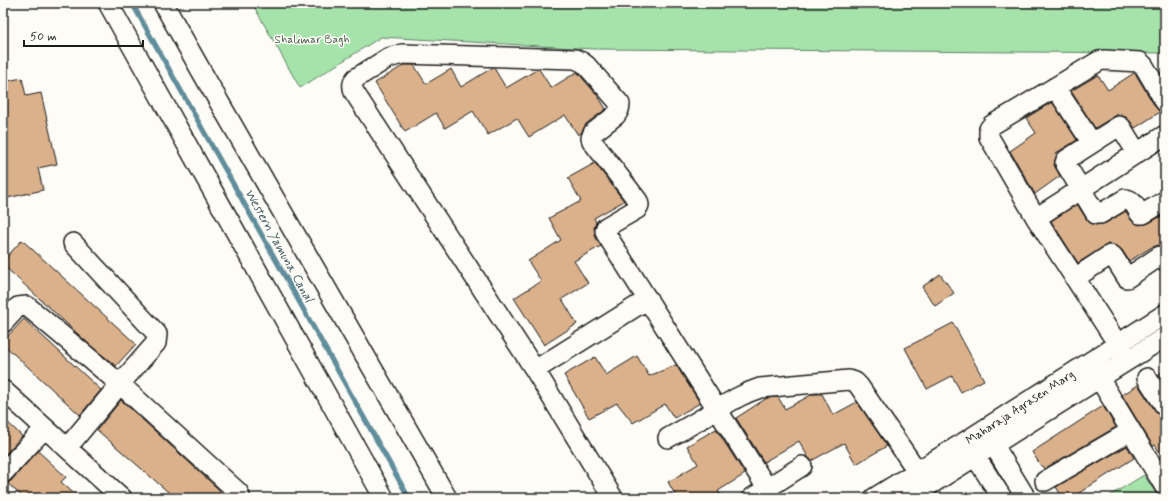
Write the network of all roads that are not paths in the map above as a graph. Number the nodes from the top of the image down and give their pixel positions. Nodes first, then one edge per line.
1 (108, 3) edge
2 (163, 3) edge
3 (1055, 87) junction
4 (1165, 102) edge
5 (1165, 135) edge
6 (1092, 143) junction
7 (1137, 153) junction
8 (1081, 189) junction
9 (1165, 201) edge
10 (1036, 218) junction
11 (73, 243) dead end
12 (1165, 261) edge
13 (1075, 278) junction
14 (648, 299) junction
15 (1163, 320) edge
16 (3, 323) edge
17 (1165, 337) edge
18 (1118, 344) junction
19 (1128, 360) junction
20 (534, 370) junction
21 (1099, 378) junction
22 (1147, 378) dead end
23 (120, 384) junction
24 (3, 390) edge
25 (1165, 406) edge
26 (717, 410) junction
27 (45, 428) junction
28 (1131, 431) junction
29 (668, 438) dead end
30 (989, 438) junction
31 (67, 448) junction
32 (971, 449) junction
33 (802, 466) dead end
34 (917, 470) junction
35 (3, 473) edge
36 (1045, 481) dead end
37 (1164, 483) edge
38 (928, 486) junction
39 (760, 493) edge
40 (122, 498) edge
41 (239, 498) edge
42 (384, 498) edge
43 (447, 498) edge
44 (613, 498) edge
45 (874, 498) edge
46 (909, 498) edge
47 (1002, 498) edge
48 (1026, 498) edge

1 - 42 street
2 - 43 street
3 - 4 street
3 - 6 street
3 - 10 street
5 - 7 street
6 - 7 street
6 - 8 street
7 - 8 street
8 - 9 street
8 - 10 street
10 - 13 street
11 - 23 street
12 - 13 street
13 - 18 street
14 - 20 street
14 - 20 street
14 - 26 street
15 - 18 street, Maharaja Agrasen Marg
16 - 23 street
17 - 19 street, Maharaja Agrasen Marg
18 - 19 street
18 - 30 street, Maharaja Agrasen Marg
19 - 21 street, Maharaja Agrasen Marg
20 - 44 street
21 - 28 street
21 - 30 street, Maharaja Agrasen Marg
22 - 25 street
23 - 31 street
23 - 41 street
24 - 27 street
26 - 29 street
26 - 34 street
26 - 39 street
27 - 31 street
27 - 35 street
28 - 36 street
28 - 37 street
30 - 32 street, Maharaja Agrasen Marg
30 - 48 street
31 - 40 street
32 - 34 street, Maharaja Agrasen Marg
32 - 38 street, Maharaja Agrasen Marg
32 - 47 street
33 - 39 street
34 - 38 street
34 - 45 street, Maharaja Agrasen Marg
38 - 46 street, Maharaja Agrasen Marg

